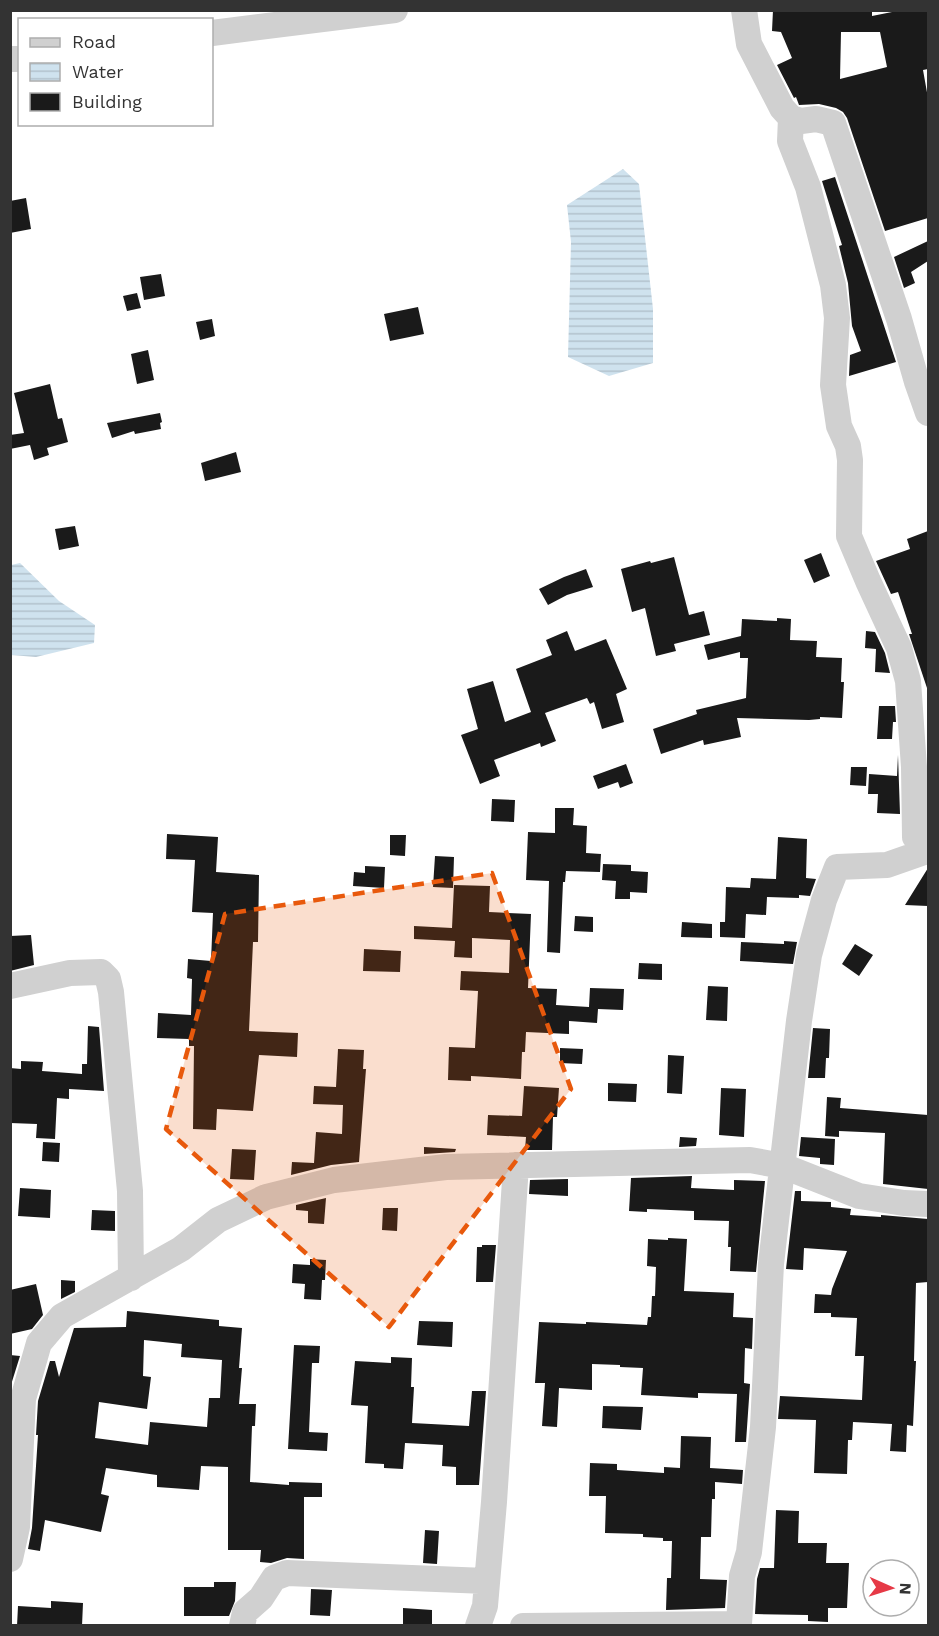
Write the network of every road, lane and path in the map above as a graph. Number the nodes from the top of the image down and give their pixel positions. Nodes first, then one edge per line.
1 (395, 10) edge
2 (744, 10) edge
3 (213, 33) edge
4 (791, 118) junction
5 (928, 413) edge
6 (928, 851) edge
7 (10, 986) edge
8 (516, 1165) junction
9 (783, 1166) junction
10 (928, 1204) edge
11 (131, 1278) junction
12 (16, 1429) edge
13 (14, 1527) edge
14 (10, 1559) edge
15 (486, 1581) junction
16 (242, 1626) edge
17 (478, 1626) edge
18 (523, 1626) edge

1 - 3 street
2 - 4 street
4 - 5 street
4 - 6 street
6 - 9 street
7 - 11 street
8 - 9 street
8 - 11 street
8 - 15 street
9 - 10 street
9 - 18 street
11 - 12 street
12 - 13 street
13 - 14 street
15 - 16 street
15 - 17 street

